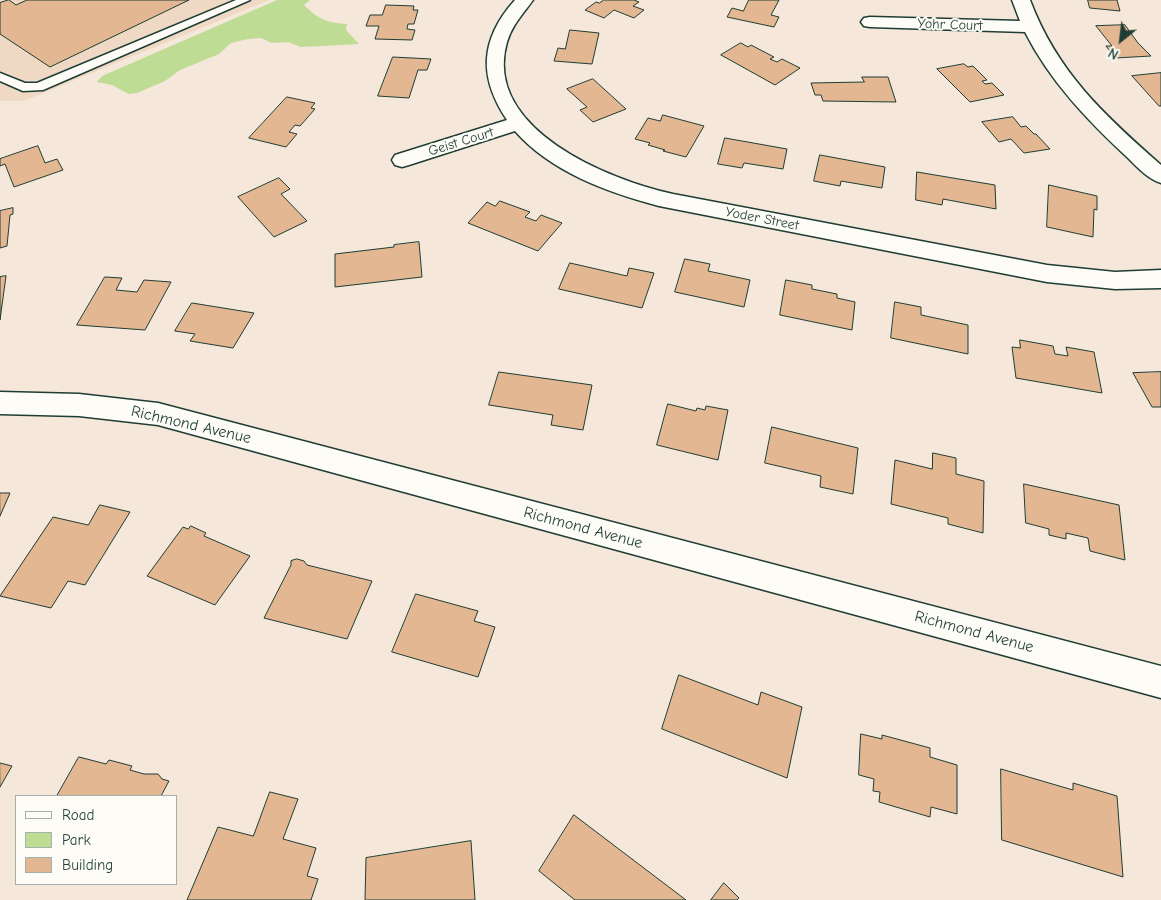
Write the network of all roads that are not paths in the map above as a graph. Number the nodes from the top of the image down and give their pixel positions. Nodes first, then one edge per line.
1 (245, 0) edge
2 (524, 0) edge
3 (1021, 0) edge
4 (870, 22) dead end
5 (1030, 27) junction
6 (0, 77) edge
7 (519, 123) junction
8 (402, 160) dead end
9 (1161, 176) edge
10 (1161, 279) edge
11 (0, 403) edge
12 (1161, 682) edge

1 - 6 lane
2 - 7 street, Yoder Street
3 - 5 street
4 - 5 street, Yohr Court
5 - 9 street
7 - 8 street, Geist Court
7 - 10 street, Yoder Street
11 - 12 street, Richmond Avenue

